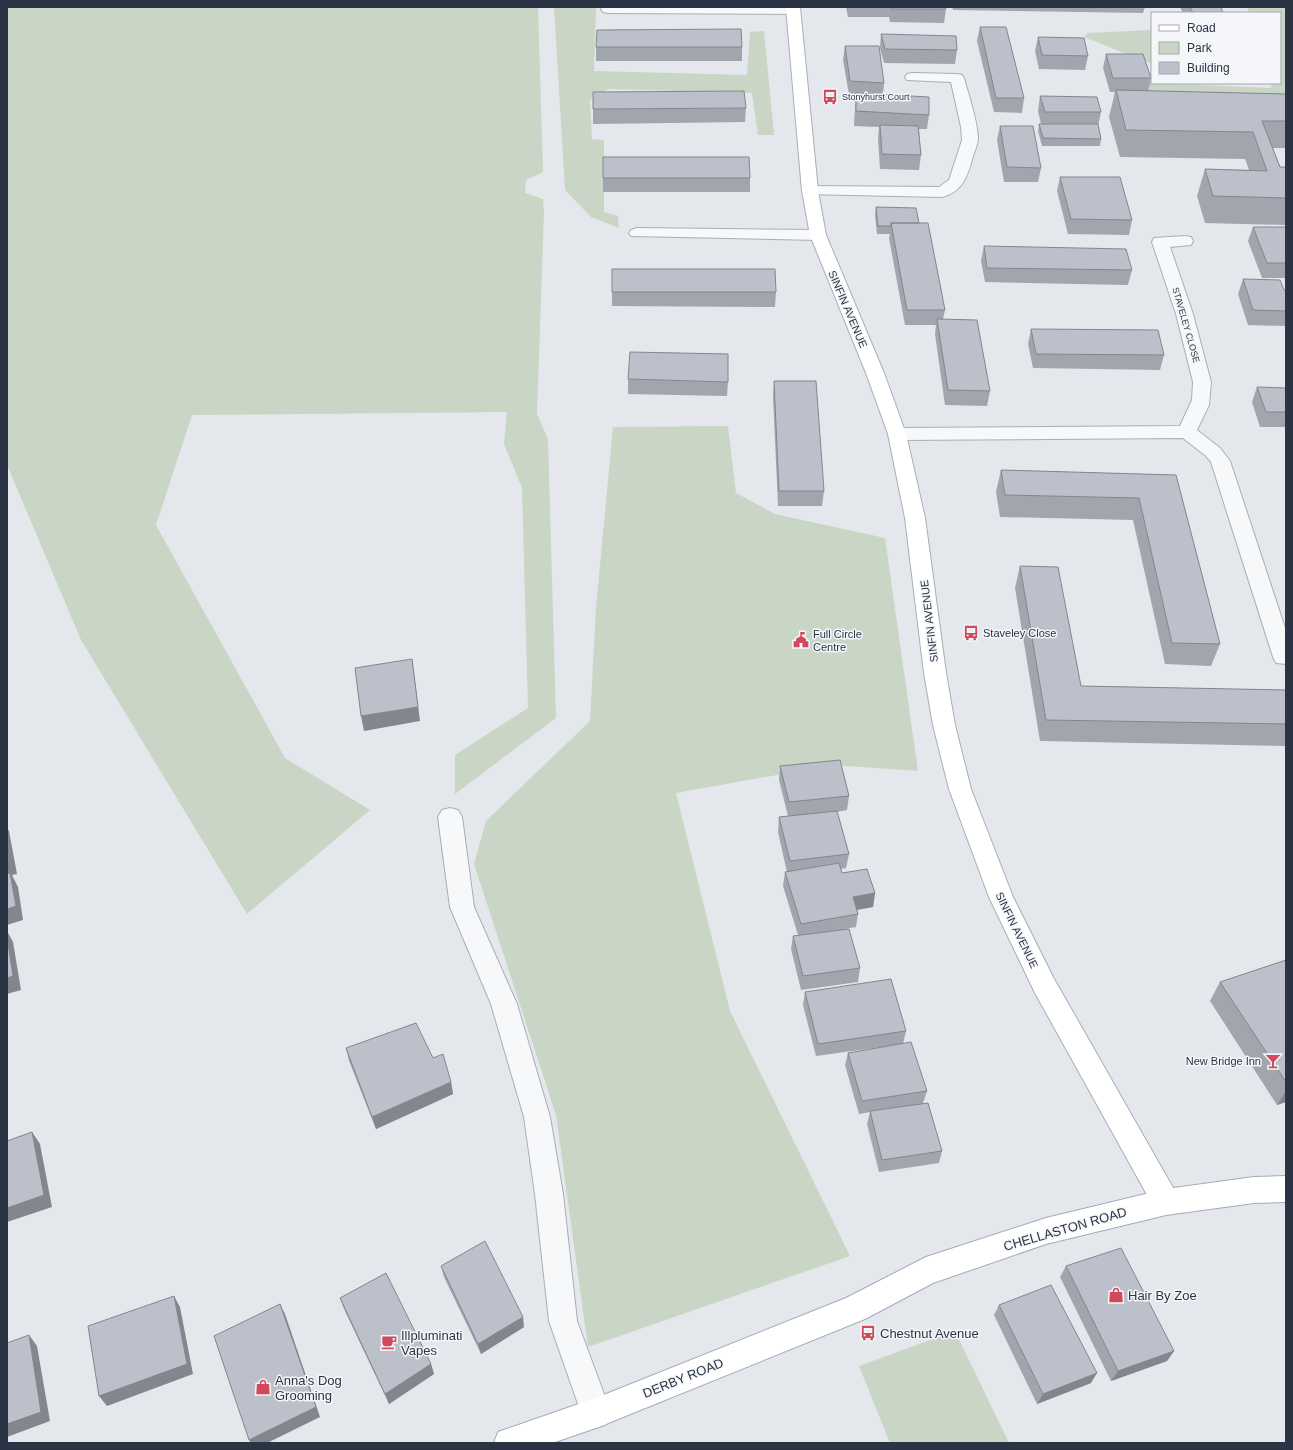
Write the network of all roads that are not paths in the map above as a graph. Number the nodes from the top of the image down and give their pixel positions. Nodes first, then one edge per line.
1 (608, 9) dead end
2 (793, 9) edge
3 (912, 77) dead end
4 (810, 191) junction
5 (637, 233) dead end
6 (818, 235) junction
7 (1185, 241) dead end
8 (1187, 432) junction
9 (897, 434) junction
10 (1280, 622) edge
11 (1284, 657) dead end
12 (450, 817) dead end
13 (1286, 1189) edge
14 (1166, 1202) junction
15 (855, 1309) joint
16 (596, 1413) junction
17 (554, 1436) edge
18 (509, 1443) edge

1 - 2 street
2 - 4 street, SINFIN AVENUE
3 - 4 street
4 - 6 street, SINFIN AVENUE
5 - 6 street
6 - 9 street, SINFIN AVENUE
7 - 8 street, STAVELEY CLOSE
8 - 9 street
8 - 10 street
9 - 14 street, SINFIN AVENUE
10 - 11 street
12 - 16 street
13 - 14 street, CHELLASTON ROAD
14 - 15 street, CHELLASTON ROAD
15 - 16 street, DERBY ROAD
16 - 17 street, DERBY ROAD
17 - 18 street, DERBY ROAD

